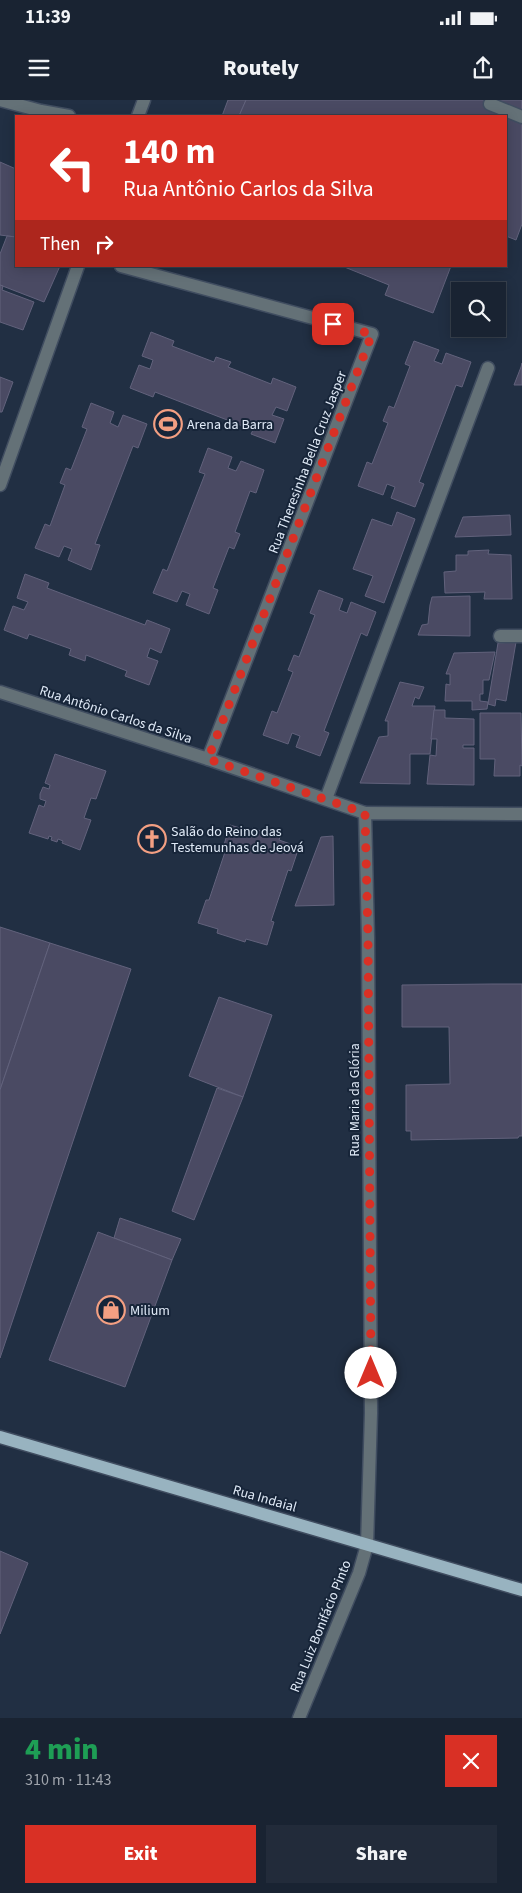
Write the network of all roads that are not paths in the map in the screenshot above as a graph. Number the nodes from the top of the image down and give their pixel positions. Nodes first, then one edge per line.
1 (0, 100) edge
2 (144, 100) edge
3 (490, 104) dead end
4 (63, 115) edge
5 (138, 115) edge
6 (522, 117) edge
7 (78, 267) edge
8 (125, 267) edge
9 (488, 368) dead end
10 (0, 485) edge
11 (500, 636) dead end
12 (522, 636) edge
13 (0, 692) edge
14 (208, 759) junction
15 (326, 800) junction
16 (365, 813) junction
17 (522, 814) edge
18 (0, 1437) edge
19 (368, 1545) junction
20 (522, 1590) edge
21 (299, 1718) edge

1 - 4 street
2 - 5 street
3 - 6 street
7 - 10 street
8 - 14 street, Rua Theresinha Bella Cruz Jasper
9 - 15 street
11 - 12 street
13 - 14 street, Rua Antônio Carlos da Silva
14 - 15 street, Rua Antônio Carlos da Silva
15 - 16 street, Rua Antônio Carlos da Silva
16 - 17 street
16 - 19 street, Rua Maria da Glória
18 - 19 main road, Rua Indaial
19 - 20 main road, Rua Indaial
19 - 21 street, Rua Luiz Bonifácio Pinto

